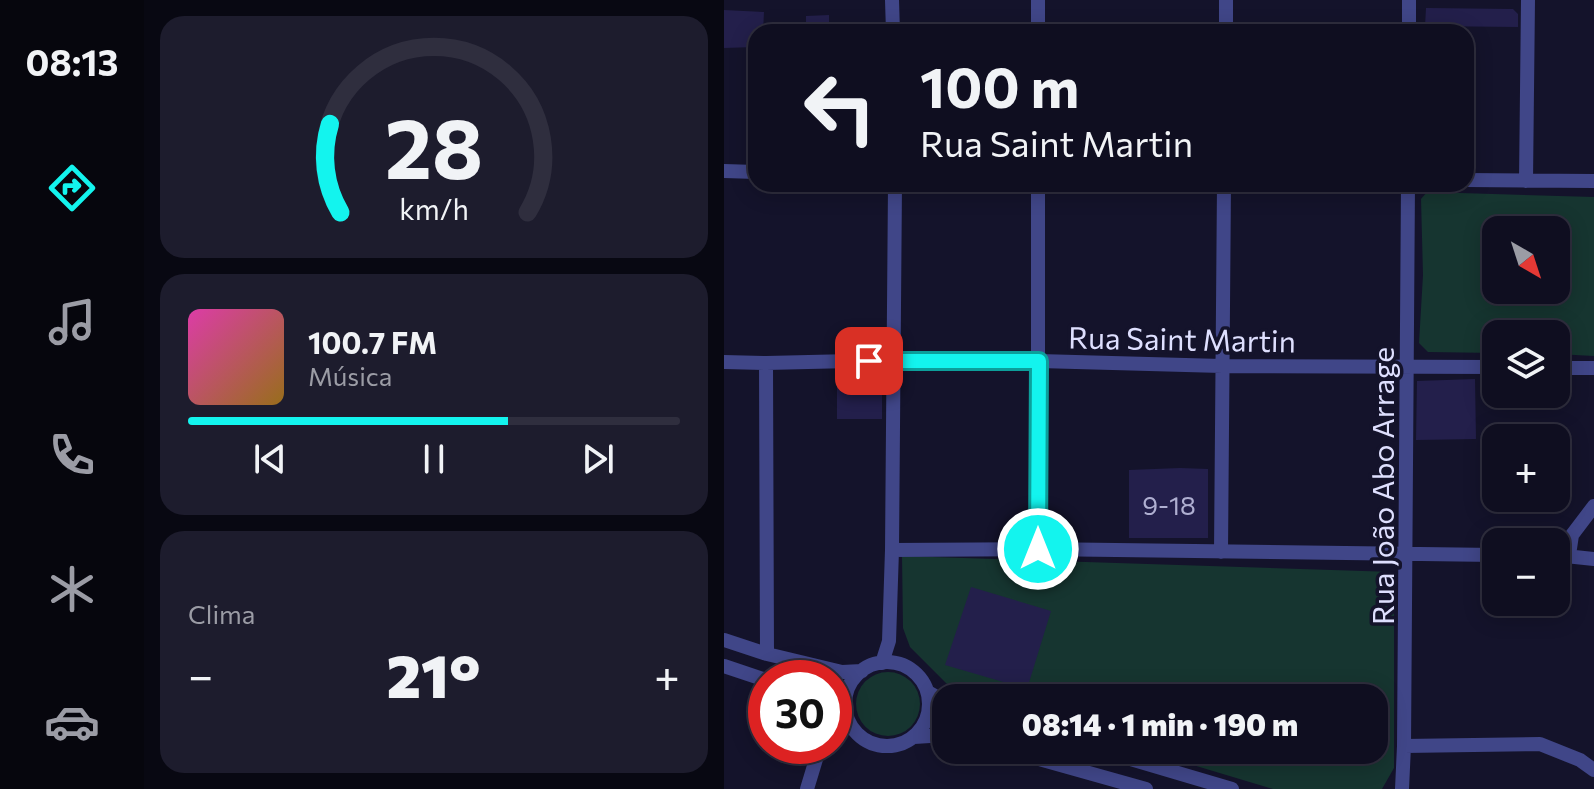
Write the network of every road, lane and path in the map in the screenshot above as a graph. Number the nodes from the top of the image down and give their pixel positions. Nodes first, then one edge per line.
1 (892, 0) edge
2 (1038, 0) edge
3 (1226, 0) edge
4 (1409, 0) edge
5 (1528, 0) edge
6 (893, 24) edge
7 (1038, 24) edge
8 (1226, 24) edge
9 (1409, 24) edge
10 (724, 171) edge
11 (748, 172) edge
12 (1474, 180) edge
13 (1526, 181) junction
14 (1594, 181) edge
15 (895, 192) edge
16 (1038, 192) edge
17 (1224, 192) edge
18 (1408, 192) edge
19 (894, 360) junction
20 (1039, 361) junction
21 (724, 362) edge
22 (766, 363) junction
23 (1222, 366) junction
24 (1407, 366) junction
25 (1482, 367) edge
26 (1570, 368) edge
27 (1594, 368) edge
28 (1594, 506) edge
29 (1570, 539) edge
30 (1038, 549) junction
31 (892, 550) junction
32 (1221, 552) junction
33 (1406, 554) junction
34 (1482, 555) edge
35 (1570, 556) edge
36 (1594, 559) edge
37 (724, 640) edge
38 (767, 654) junction
39 (882, 663) junction
40 (724, 666) edge
41 (862, 671) junction
42 (748, 674) edge
43 (852, 682) edge
44 (928, 692) junction
45 (932, 694) edge
46 (852, 727) edge
47 (932, 736) edge
48 (914, 737) junction
49 (1404, 746) junction
50 (815, 764) edge
51 (1057, 764) edge
52 (1147, 764) edge
53 (1594, 770) edge
54 (807, 789) edge
55 (1146, 789) edge
56 (1232, 789) edge
57 (1402, 789) edge

1 - 6 street
2 - 7 street
3 - 8 street
4 - 9 street
5 - 13 street
10 - 11 street
12 - 13 street
13 - 14 street
15 - 19 street
16 - 20 street
17 - 23 street
18 - 24 street, Rua João Abo Arrage
19 - 20 street, Rua Saint Martin
19 - 22 street, Rua Saint Martin
19 - 31 street
20 - 23 street, Rua Saint Martin
20 - 30 street
21 - 22 street, Rua Saint Martin
22 - 38 street
23 - 24 street, Rua Saint Martin
23 - 32 street
24 - 25 street, Rua Saint Martin
24 - 33 street, Rua João Abo Arrage
26 - 27 street
28 - 29 street
30 - 31 street
30 - 32 street
31 - 39 street
32 - 33 street
33 - 34 street
33 - 49 street, Rua João Abo Arrage
35 - 36 street
37 - 38 street
38 - 41 street
39 - 41 street
39 - 44 street
40 - 42 street
41 - 43 street
44 - 45 street
44 - 48 street
46 - 48 street
47 - 48 street
49 - 53 street
49 - 57 street, Rua João Abo Arrage
50 - 54 street
51 - 55 street
52 - 56 street

